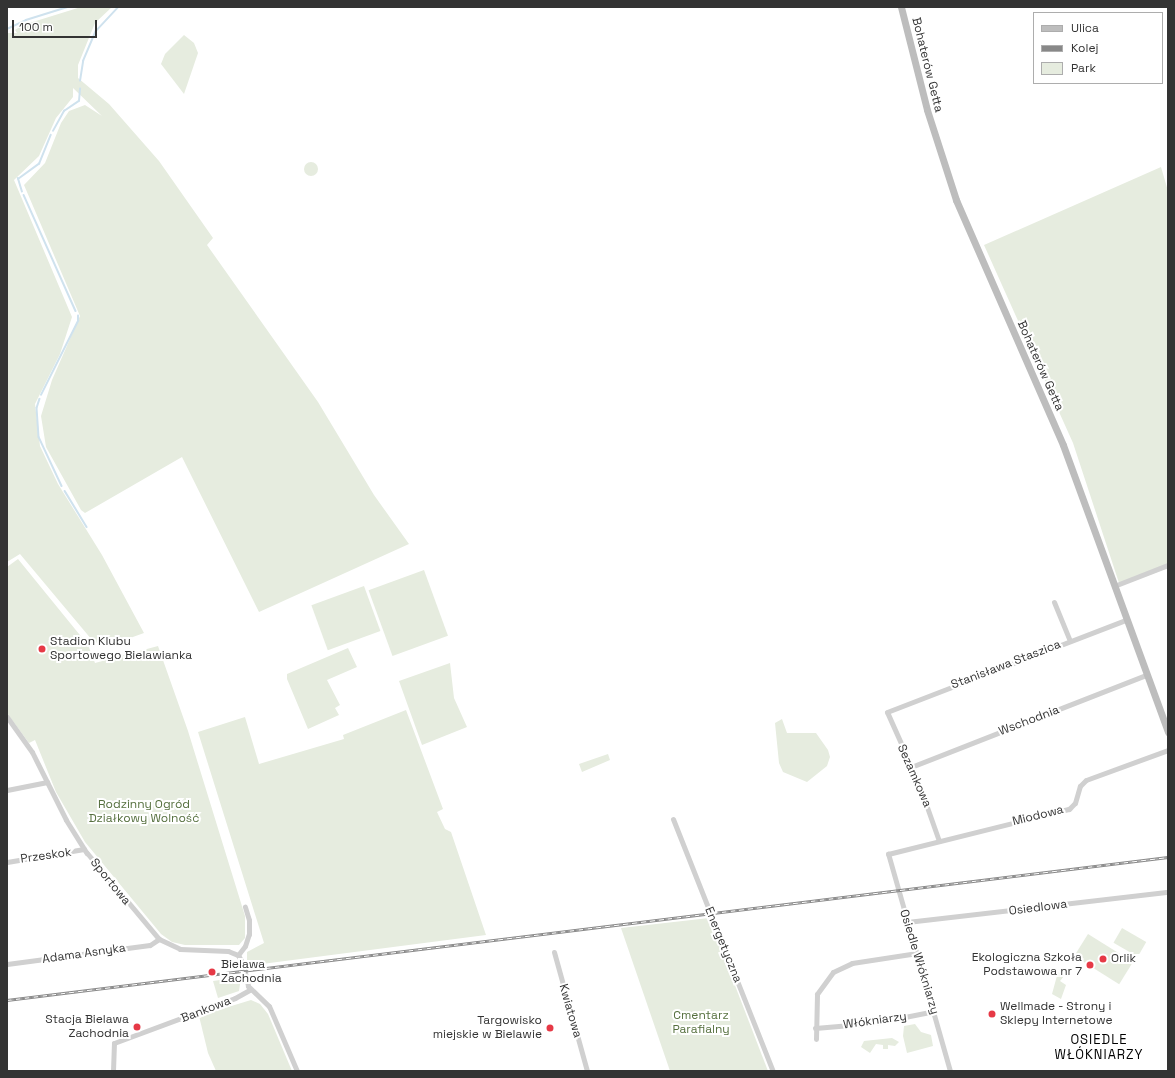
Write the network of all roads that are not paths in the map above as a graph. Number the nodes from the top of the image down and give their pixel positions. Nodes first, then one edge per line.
1 (901, 7) edge
2 (1168, 565) edge
3 (1114, 586) junction
4 (1054, 602) dead end
5 (1126, 620) junction
6 (1070, 641) junction
7 (1146, 675) junction
8 (886, 712) joint
9 (7, 717) edge
10 (1168, 732) edge
11 (1168, 750) edge
12 (912, 767) junction
13 (47, 782) junction
14 (7, 790) edge
15 (673, 819) dead end
16 (938, 841) junction
17 (84, 849) junction
18 (888, 854) joint
19 (7, 862) edge
20 (1168, 892) edge
21 (245, 907) dead end
22 (907, 922) junction
23 (159, 939) junction
24 (554, 952) dead end
25 (917, 953) junction
26 (238, 955) junction
27 (7, 964) edge
28 (251, 989) junction
29 (935, 1011) junction
30 (815, 1028) junction
31 (816, 1039) dead end
32 (113, 1071) edge
33 (297, 1071) edge
34 (587, 1071) edge
35 (773, 1071) edge
36 (950, 1071) edge

1 - 3 street, Bohaterów Getta
2 - 3 street
3 - 5 street, Bohaterów Getta
4 - 6 street
5 - 6 street, Stanisława Staszica
5 - 7 street, Bohaterów Getta
6 - 8 street, Stanisława Staszica
7 - 10 street, Bohaterów Getta
7 - 12 street, Wschodnia
8 - 12 street, Sezamkowa
9 - 13 street, Sportowa
11 - 16 street, Miodowa
12 - 16 street, Sezamkowa
13 - 14 street
13 - 17 street, Sportowa
15 - 35 street, Energetyczna
16 - 18 street, Miodowa
17 - 19 street, Przeskok
17 - 23 street, Sportowa
18 - 22 street, Osiedle Włókniarzy
20 - 22 street, Osiedlowa
21 - 26 street
22 - 25 street, Osiedle Włókniarzy
23 - 26 street, Sportowa
23 - 27 street, Adama Asnyka
24 - 34 street, Kwiatowa
25 - 29 street, Osiedle Włókniarzy
25 - 30 street
26 - 28 street
28 - 32 street, Bankowa
28 - 33 street
29 - 30 street, Włókniarzy
29 - 36 street, Osiedle Włókniarzy
30 - 31 street

